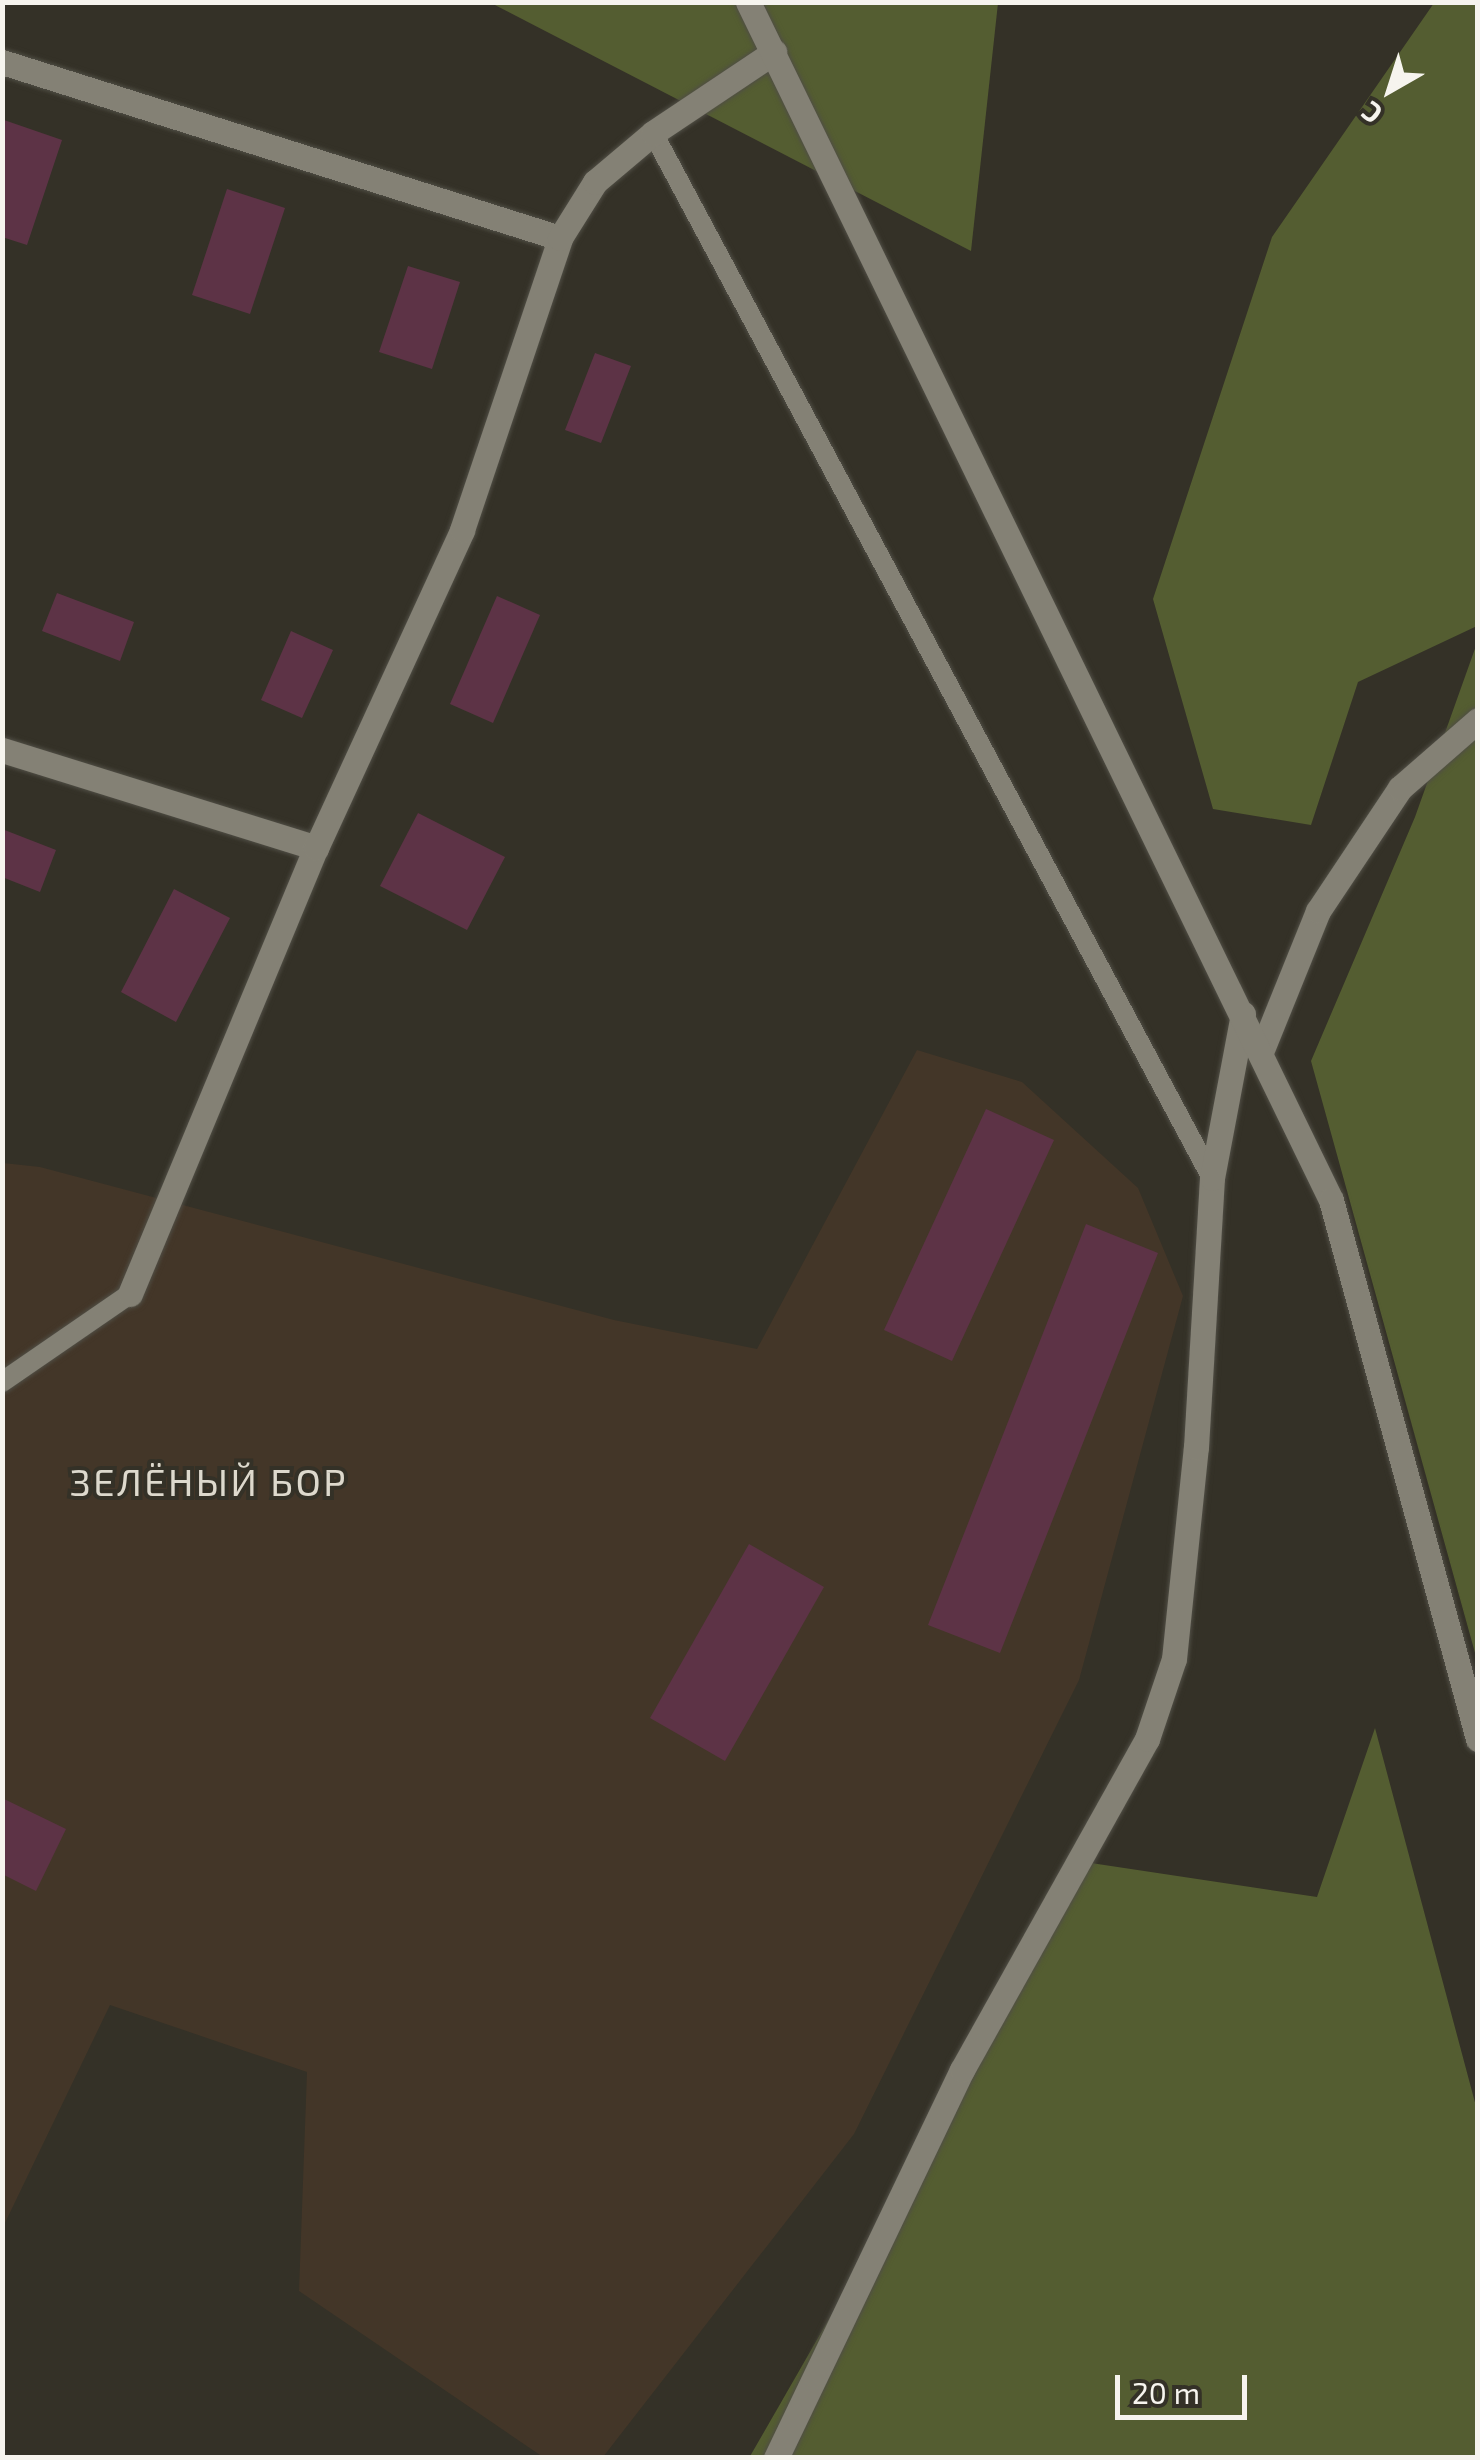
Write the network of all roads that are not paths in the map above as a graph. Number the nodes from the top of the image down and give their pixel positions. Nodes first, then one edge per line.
1 (748, 2) edge
2 (774, 52) junction
3 (2, 62) edge
4 (653, 133) junction
5 (560, 238) junction
6 (1478, 720) edge
7 (2, 750) edge
8 (316, 848) junction
9 (1243, 1014) junction
10 (1261, 1052) junction
11 (1212, 1178) junction
12 (130, 1294) joint
13 (2, 1382) edge
14 (1478, 1738) edge
15 (776, 2458) edge

1 - 2 street
2 - 4 street
2 - 9 street
3 - 5 street
4 - 5 street
4 - 11 lane
5 - 8 street
6 - 10 street
7 - 8 street
8 - 12 street
9 - 10 street
9 - 11 street
10 - 14 street
11 - 15 street
12 - 13 lane

